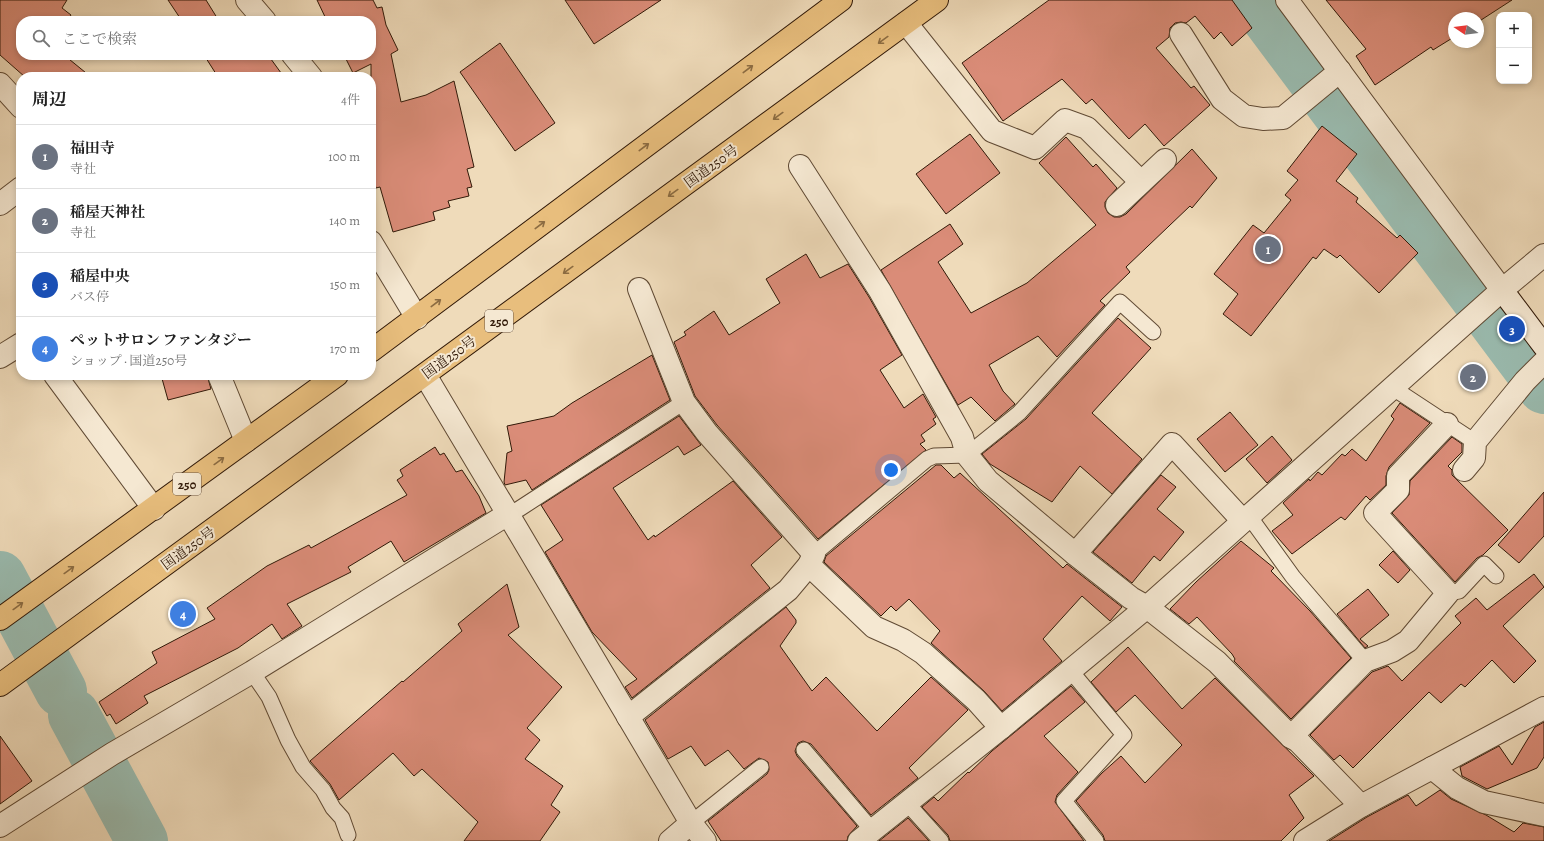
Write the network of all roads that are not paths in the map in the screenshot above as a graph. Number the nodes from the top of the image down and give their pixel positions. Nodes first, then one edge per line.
1 (247, 0) edge
2 (841, 0) edge
3 (937, 0) edge
4 (1287, 0) edge
5 (261, 16) edge
6 (906, 23) junction
7 (1181, 34) dead end
8 (297, 60) edge
9 (307, 72) edge
10 (1326, 83) junction
11 (0, 84) edge
12 (16, 102) edge
13 (1165, 160) dead end
14 (800, 166) dead end
15 (1141, 182) junction
16 (16, 192) edge
17 (0, 204) edge
18 (1117, 205) dead end
19 (376, 250) edge
20 (1544, 255) edge
21 (639, 290) dead end
22 (1502, 290) junction
23 (416, 318) junction
24 (1153, 332) dead end
25 (1544, 346) edge
26 (16, 347) edge
27 (376, 347) edge
28 (0, 357) edge
29 (1544, 362) edge
30 (425, 375) junction
31 (59, 380) edge
32 (221, 380) edge
33 (331, 380) edge
34 (1393, 388) junction
35 (684, 402) junction
36 (1447, 424) junction
37 (246, 441) junction
38 (1475, 442) junction
39 (967, 456) junction
40 (1464, 470) dead end
41 (154, 509) junction
42 (508, 514) junction
43 (1246, 519) junction
44 (1075, 554) junction
45 (811, 560) junction
46 (1496, 576) dead end
47 (1448, 593) junction
48 (1147, 607) junction
49 (0, 619) edge
50 (1365, 660) junction
51 (1070, 670) junction
52 (252, 672) junction
53 (0, 685) edge
54 (1544, 708) edge
55 (628, 717) junction
56 (1001, 728) junction
57 (1291, 738) junction
58 (804, 750) dead end
59 (761, 767) dead end
60 (1432, 768) junction
61 (907, 803) junction
62 (1361, 806) junction
63 (1544, 815) edge
64 (691, 823) junction
65 (0, 826) edge
66 (348, 835) dead end
67 (865, 836) edge
68 (670, 841) edge
69 (705, 841) edge
70 (941, 841) edge
71 (1096, 841) edge
72 (1305, 841) edge

1 - 5 street
23 -> 2 highway
3 - 6 highway, 国道250号 / 250
4 - 10 street
6 - 15 street
6 -> 30 highway, 国道250号 / 250
7 - 10 street
8 - 9 street
10 - 22 street
11 - 12 street
13 - 15 street
14 - 39 street
15 - 18 street
16 - 17 street
19 - 23 street
20 - 22 street
21 - 35 street
22 - 25 street
22 - 34 street
23 - 27 highway
24 - 39 lane
26 - 28 street
29 - 38 street
30 - 42 street
30 - 53 highway, 国道250号 / 250
31 - 41 street
32 - 37 street
33 - 37 highway, 250
34 - 36 lane
34 - 43 street
35 - 42 lane
35 - 45 street
36 - 38 lane
36 - 47 street
41 -> 37 highway, 250
38 - 40 street
39 - 44 street
39 - 45 lane
49 -> 41 highway, 250
42 - 52 street
42 - 55 street
43 - 44 street
43 - 48 street
43 - 50 lane
44 - 48 street
45 - 55 street
45 - 56 street
46 - 47 lane
47 - 50 street
48 - 51 street
48 - 57 street
50 - 57 street
51 - 56 street
51 - 71 lane
52 - 65 street
52 - 66 lane
54 - 60 street
55 - 64 street
56 - 61 street
57 - 62 street
58 - 67 lane
59 - 64 lane
60 - 62 street
60 - 63 street
61 - 67 street
61 - 70 lane
62 - 72 street
64 - 68 street
64 - 69 street

